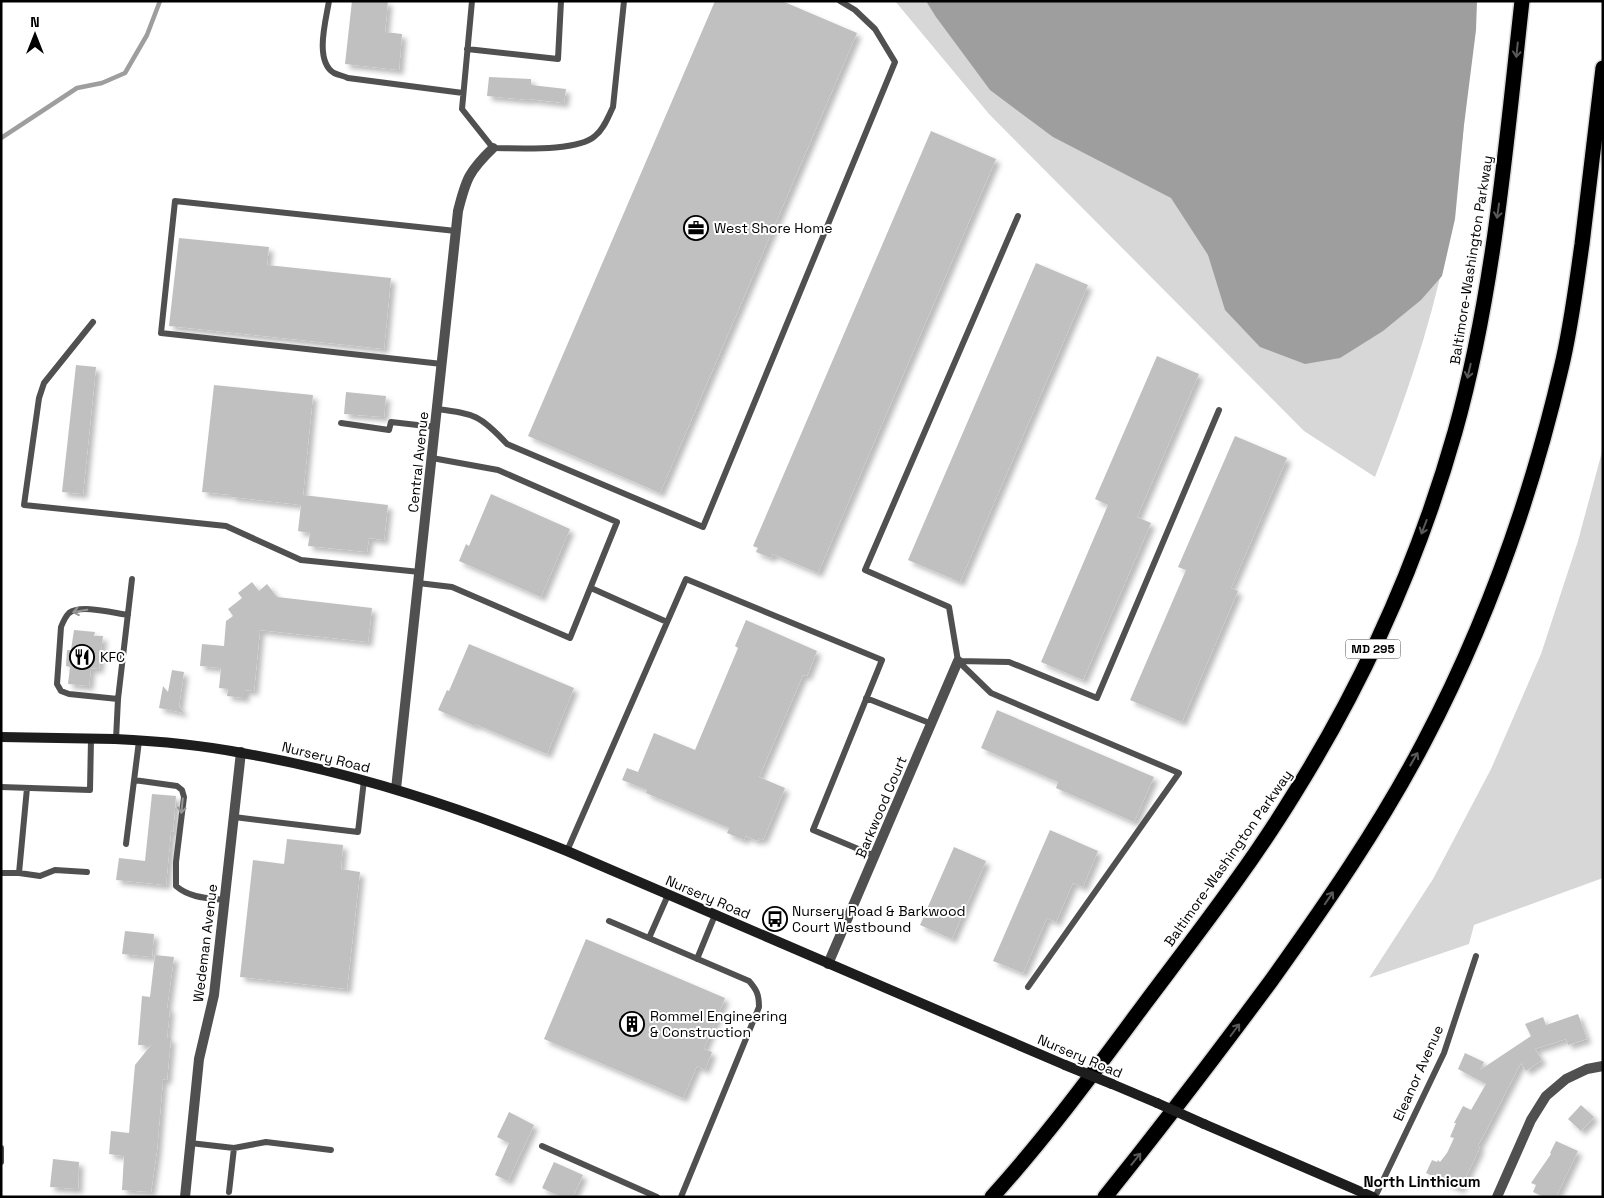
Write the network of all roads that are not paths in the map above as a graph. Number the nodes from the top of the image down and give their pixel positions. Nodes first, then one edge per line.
1 (329, 1) edge
2 (472, 1) edge
3 (561, 1) edge
4 (624, 1) edge
5 (840, 1) edge
6 (1522, 1) edge
7 (467, 50) junction
8 (1603, 68) edge
9 (463, 94) junction
10 (493, 148) junction
11 (1018, 216) dead end
12 (456, 231) junction
13 (93, 322) dead end
14 (442, 364) junction
15 (437, 409) junction
16 (1219, 410) dead end
17 (341, 423) dead end
18 (435, 427) junction
19 (432, 458) junction
20 (420, 572) junction
21 (132, 579) dead end
22 (418, 584) junction
23 (591, 588) junction
24 (128, 614) junction
25 (667, 622) junction
26 (958, 661) junction
27 (866, 698) junction
28 (118, 699) junction
29 (932, 724) junction
30 (1, 737) edge
31 (91, 739) junction
32 (116, 739) junction
33 (139, 741) junction
34 (241, 752) junction
35 (134, 780) junction
36 (364, 780) junction
37 (1, 786) edge
38 (27, 788) junction
39 (396, 789) junction
40 (234, 816) junction
41 (126, 844) dead end
42 (567, 851) junction
43 (875, 856) junction
44 (87, 872) dead end
45 (1, 873) edge
46 (19, 874) junction
47 (668, 895) junction
48 (225, 900) junction
49 (715, 915) junction
50 (609, 921) dead end
51 (649, 938) junction
52 (1476, 956) dead end
53 (697, 959) junction
54 (828, 964) junction
55 (1028, 988) dead end
56 (1603, 1066) edge
57 (190, 1143) junction
58 (542, 1146) dead end
59 (1, 1148) edge
60 (234, 1148) junction
61 (331, 1150) dead end
62 (1, 1162) edge
63 (229, 1192) dead end
64 (185, 1197) edge
65 (657, 1197) edge
66 (681, 1197) edge
67 (992, 1197) edge
68 (1105, 1197) edge
69 (1374, 1197) edge
70 (1498, 1197) edge

1 - 9 lane
2 - 7 lane
3 - 7 lane
4 - 10 lane
5 - 15 lane
6 -> 67 highway, Baltimore-Washington Parkway / MD 295
7 - 9 lane
68 -> 8 highway
9 - 10 lane
10 - 12 street, Central Avenue
11 - 26 lane
12 - 14 street, Central Avenue
12 - 14 lane
13 - 20 lane
14 - 15 street, Central Avenue
15 - 18 street, Central Avenue
16 - 26 lane
17 - 18 lane
18 - 19 street, Central Avenue
19 - 20 street, Central Avenue
19 - 23 lane
20 - 22 street, Central Avenue
21 - 24 lane
22 - 23 lane
22 - 39 street, Central Avenue
23 - 25 lane
24 - 28 lane
24 -> 28 lane
25 - 27 lane
25 - 42 lane
26 - 29 street, Barkwood Court
26 - 55 lane
27 - 29 lane
27 - 43 lane
28 - 32 lane
29 - 43 street, Barkwood Court
30 - 31 main road, Nursery Road
31 - 32 main road, Nursery Road
31 - 38 lane
32 - 33 main road, Nursery Road
33 - 34 main road, Nursery Road
33 - 35 lane
34 - 36 main road, Nursery Road
34 - 40 street, Wedeman Avenue
35 - 41 lane
35 -> 48 lane
36 - 39 main road, Nursery Road
36 - 40 lane
37 - 38 lane
38 - 46 lane
39 - 42 main road, Nursery Road
40 - 48 street, Wedeman Avenue
42 - 47 main road, Nursery Road
43 - 54 street, Barkwood Court
44 - 46 lane
45 - 46 lane
47 - 49 main road, Nursery Road
47 - 51 lane
48 - 57 street, Wedeman Avenue
49 - 53 lane
49 - 54 main road, Nursery Road
50 - 51 lane
51 - 53 lane
52 - 69 lane, Eleanor Avenue
53 - 66 lane
54 - 69 main road, Nursery Road, bridge
56 - 70 street
57 - 60 lane
57 - 64 street, Wedeman Avenue
58 - 65 lane
59 - 62 lane
60 - 61 lane
60 - 63 lane

